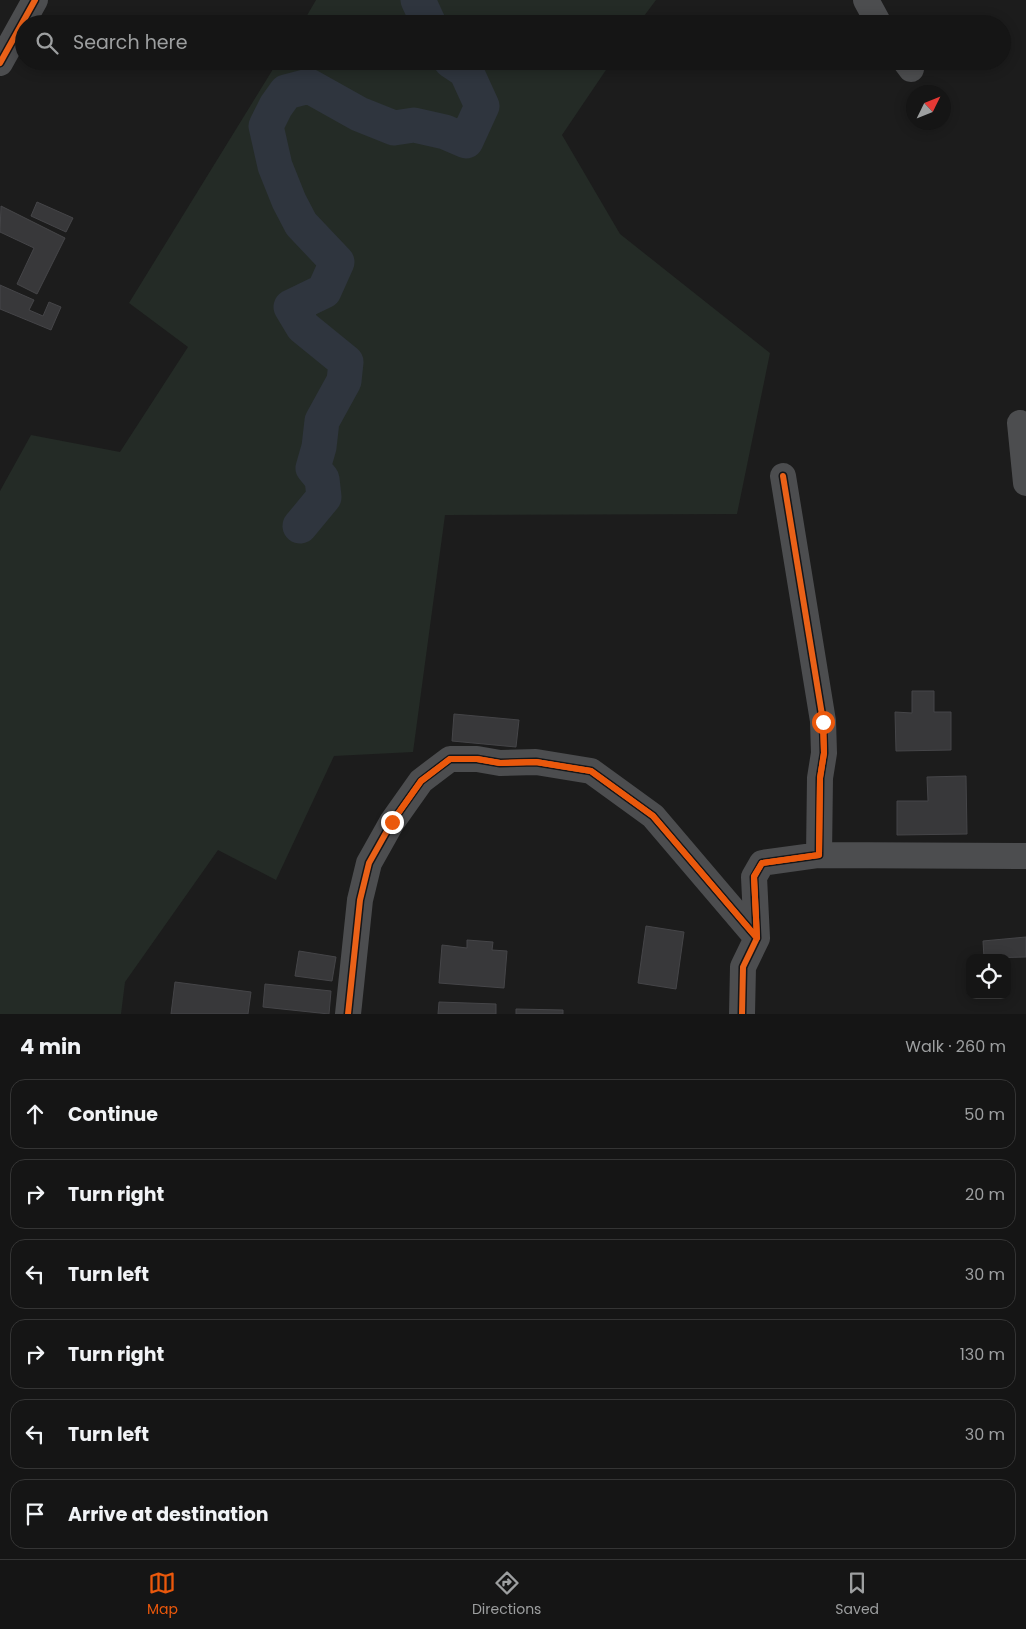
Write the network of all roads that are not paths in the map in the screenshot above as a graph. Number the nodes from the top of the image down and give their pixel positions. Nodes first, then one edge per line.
1 (34, 0) edge
2 (866, 0) edge
3 (26, 15) edge
4 (875, 15) edge
5 (15, 35) edge
6 (0, 63) edge
7 (1020, 423) dead end
8 (783, 476) dead end
9 (1026, 483) edge
10 (819, 855) junction
11 (1026, 856) edge
12 (757, 938) junction
13 (348, 1014) edge
14 (742, 1014) edge

1 - 3 street
2 - 4 street
5 - 6 street
7 - 9 street
8 - 10 street
10 - 11 street
10 - 12 street
12 - 13 street
12 - 14 street

